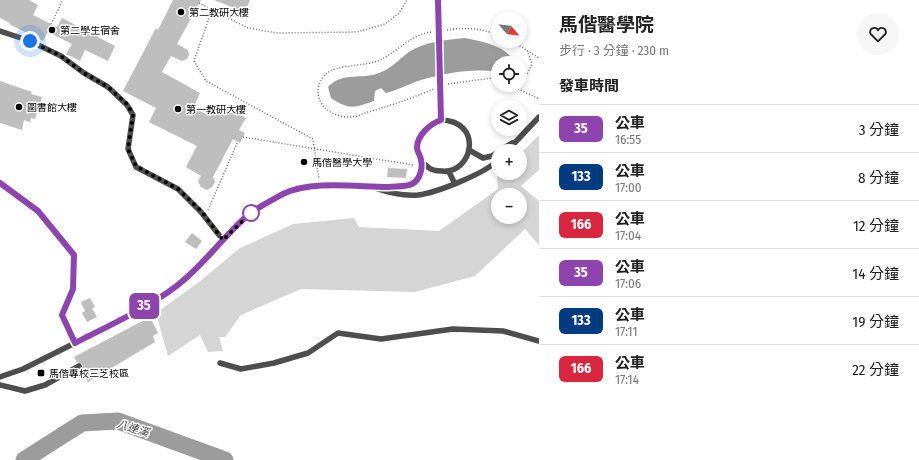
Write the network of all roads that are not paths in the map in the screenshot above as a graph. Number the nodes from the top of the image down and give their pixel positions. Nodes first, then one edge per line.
1 (438, 0) edge
2 (0, 31) edge
3 (539, 117) edge
4 (441, 120) junction
5 (517, 140) junction
6 (510, 144) edge
7 (513, 144) edge
8 (469, 150) junction
9 (491, 156) edge
10 (421, 160) junction
11 (491, 167) edge
12 (449, 172) junction
13 (0, 183) edge
14 (455, 184) junction
15 (371, 187) junction
16 (223, 240) junction
17 (539, 341) edge
18 (75, 343) junction
19 (220, 362) dead end
20 (79, 366) dead end
21 (0, 377) edge
22 (0, 385) edge

1 - 4 lane, bridge
2 - 16 lane
3 - 5 lane
4 - 8 lane
4 - 10 lane
5 - 6 lane
5 - 7 lane
8 - 9 lane
8 - 12 lane
10 - 12 lane
10 - 15 lane
11 - 14 lane
12 - 14 lane
13 - 18 lane
14 - 15 lane
15 - 16 lane
16 - 18 lane
17 - 19 lane
18 - 21 lane
20 - 22 lane

